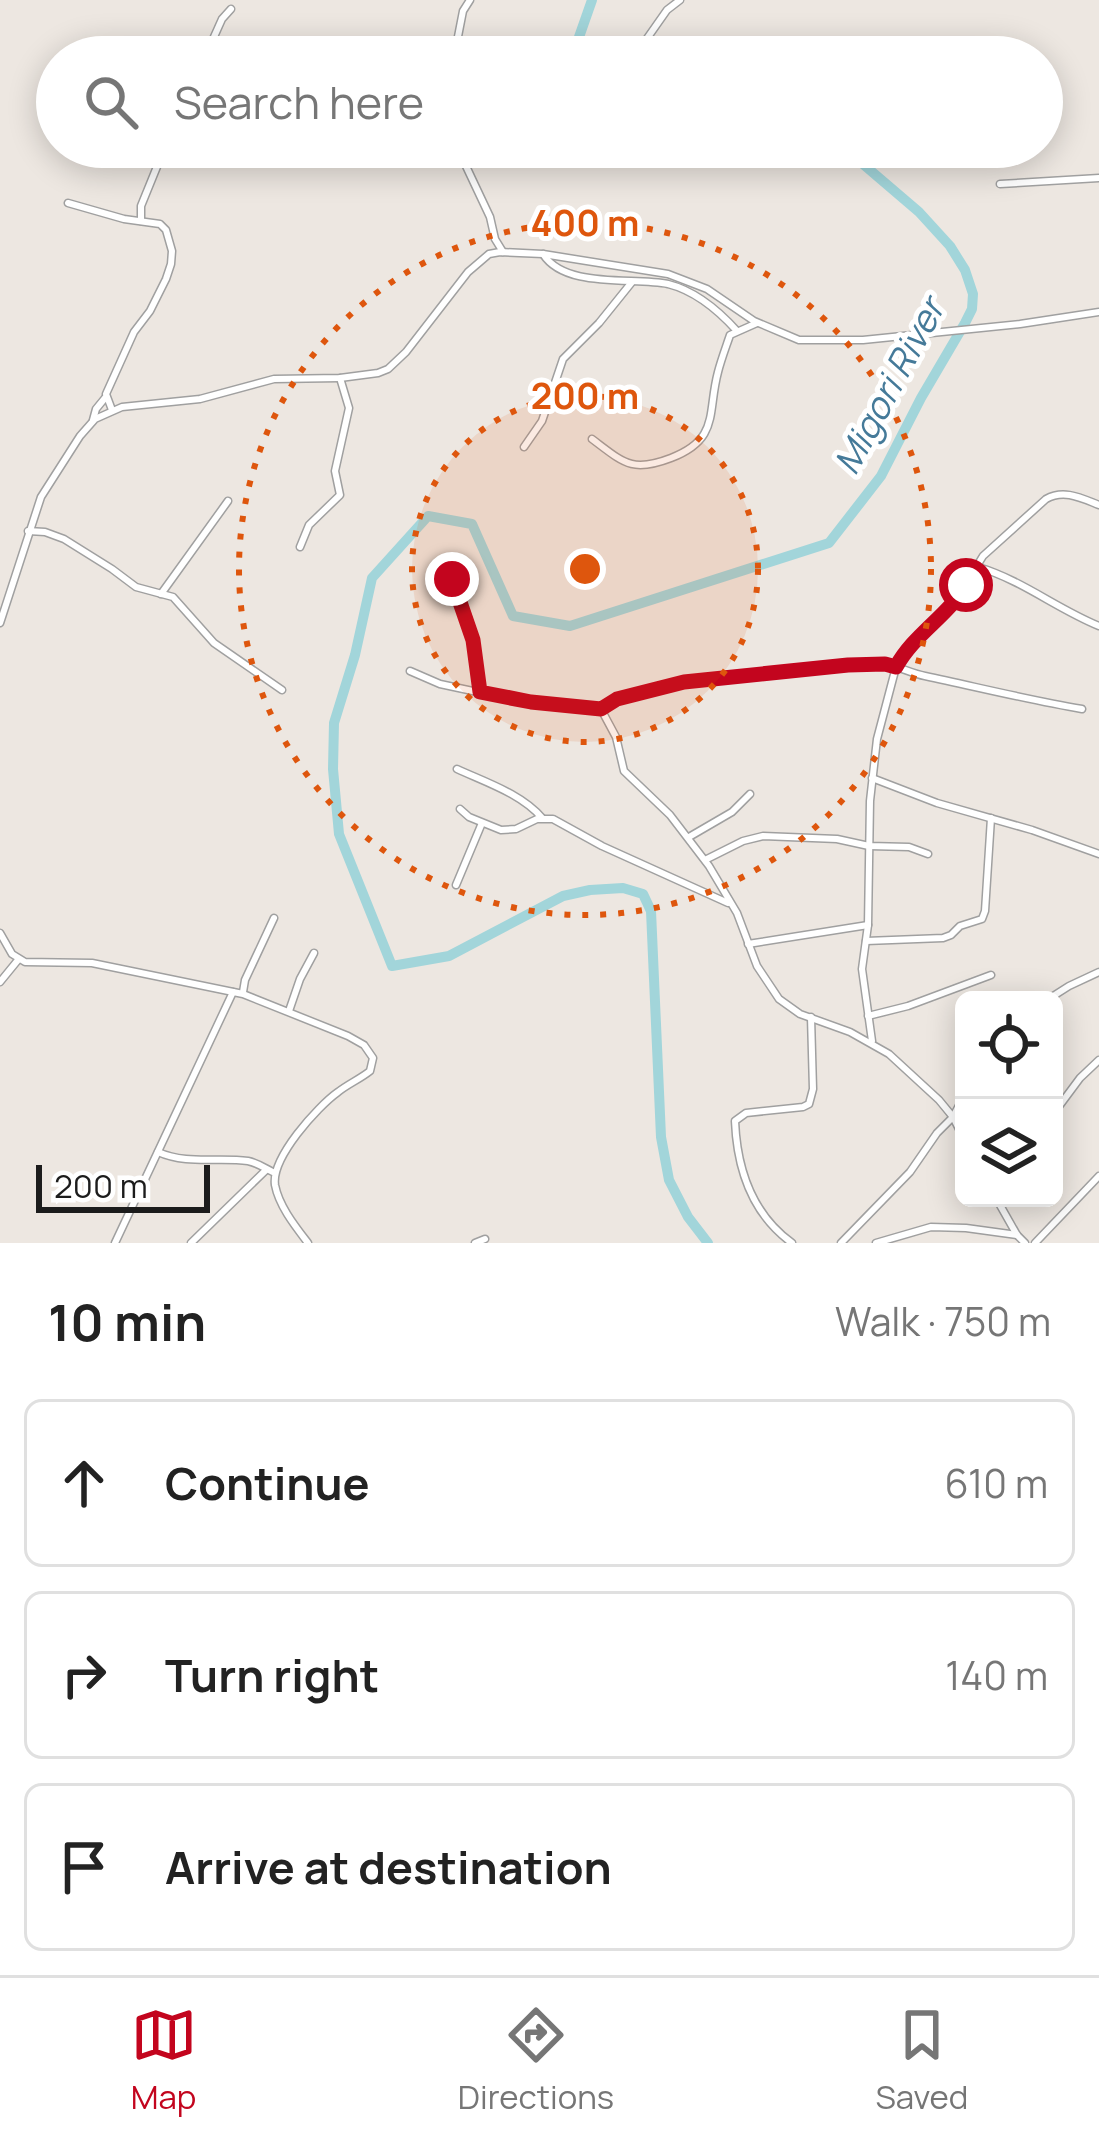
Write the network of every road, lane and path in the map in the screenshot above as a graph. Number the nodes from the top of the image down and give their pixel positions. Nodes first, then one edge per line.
1 (470, 0) edge
2 (680, 0) edge
3 (231, 9) dead end
4 (214, 36) edge
5 (458, 36) edge
6 (649, 36) edge
7 (156, 168) edge
8 (467, 168) edge
9 (1099, 178) edge
10 (1000, 184) dead end
11 (68, 203) dead end
12 (141, 220) junction
13 (495, 239) junction
14 (503, 252) junction
15 (543, 254) junction
16 (485, 255) junction
17 (632, 282) junction
18 (1099, 312) edge
19 (757, 322) junction
20 (737, 332) junction
21 (340, 378) junction
22 (105, 398) junction
23 (112, 410) junction
24 (93, 420) junction
25 (592, 440) dead end
26 (524, 448) dead end
27 (228, 501) dead end
28 (1099, 505) edge
29 (28, 531) junction
30 (300, 547) dead end
31 (979, 567) junction
32 (450, 572) dead end
33 (161, 594) junction
34 (0, 623) edge
35 (1099, 626) edge
36 (896, 667) junction
37 (410, 671) dead end
38 (282, 690) dead end
39 (480, 692) junction
40 (601, 709) junction
41 (1082, 709) dead end
42 (457, 769) dead end
43 (872, 778) junction
44 (750, 794) dead end
45 (460, 809) dead end
46 (542, 818) junction
47 (991, 818) junction
48 (482, 824) junction
49 (689, 837) junction
50 (869, 846) junction
51 (928, 854) dead end
52 (1099, 854) edge
53 (705, 860) junction
54 (456, 885) dead end
55 (731, 903) junction
56 (274, 918) dead end
57 (868, 926) junction
58 (0, 933) edge
59 (866, 941) junction
60 (748, 944) junction
61 (314, 953) dead end
62 (18, 960) junction
63 (1099, 972) edge
64 (991, 975) dead end
65 (0, 982) edge
66 (1062, 991) edge
67 (233, 992) junction
68 (243, 994) junction
69 (289, 1011) junction
70 (868, 1016) junction
71 (811, 1017) junction
72 (872, 1043) junction
73 (1099, 1060) edge
74 (962, 1099) edge
75 (1063, 1101) edge
76 (953, 1117) junction
77 (955, 1121) edge
78 (158, 1152) junction
79 (271, 1172) junction
80 (1099, 1176) edge
81 (1001, 1207) edge
82 (1017, 1235) junction
83 (485, 1239) dead end
84 (115, 1243) edge
85 (191, 1243) edge
86 (308, 1243) edge
87 (476, 1243) edge
88 (791, 1243) edge
89 (841, 1243) edge
90 (876, 1243) edge
91 (1025, 1243) edge
92 (1035, 1243) edge

1 - 5 street
2 - 6 street
3 - 4 street
7 - 12 street
8 - 13 street
9 - 10 street
11 - 12 street
12 - 22 street
13 - 14 street
13 - 16 street
14 - 15 street
14 - 16 street
15 - 17 street
15 - 19 street
16 - 21 street
17 - 20 street
17 - 26 street
18 - 19 street
19 - 20 street
20 - 25 street
21 - 23 street
21 - 30 street
22 - 23 street
22 - 24 street
23 - 24 street
24 - 29 street
27 - 33 street
28 - 31 street
29 - 33 street
29 - 34 street
31 - 35 street
31 - 36 street
32 - 39 street
33 - 38 street
36 - 40 street
36 - 41 street
36 - 43 street
37 - 39 street
39 - 40 street
40 - 49 street
42 - 46 street
43 - 47 street
43 - 50 street
44 - 49 street
45 - 48 street
46 - 48 street
46 - 55 street
47 - 52 street
47 - 59 street
48 - 54 street
49 - 53 street
50 - 51 street
50 - 53 street
50 - 57 street
53 - 55 street
55 - 60 street
56 - 68 street
57 - 59 street
57 - 60 street
58 - 62 street
59 - 70 street
60 - 71 street
61 - 69 street
62 - 65 street
62 - 67 street
63 - 66 street
64 - 70 street
67 - 68 street
67 - 78 street
68 - 69 street
69 - 79 street
70 - 72 street
71 - 72 street
71 - 88 street
72 - 76 street
73 - 75 street
74 - 76 street
76 - 77 street
76 - 89 street
78 - 79 street
78 - 84 street
79 - 85 street
79 - 86 street
80 - 92 street
81 - 82 street
82 - 90 street
82 - 91 street
83 - 87 street

